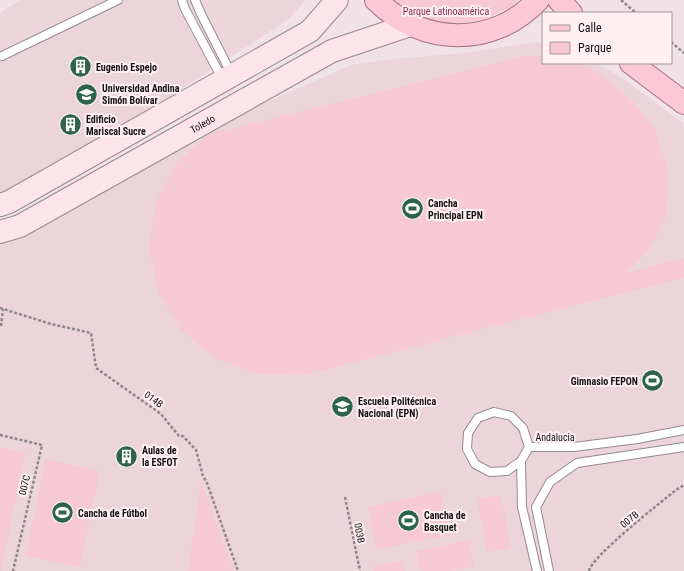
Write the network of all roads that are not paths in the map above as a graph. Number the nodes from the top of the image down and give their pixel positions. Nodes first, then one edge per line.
1 (118, 0) edge
2 (182, 0) edge
3 (195, 0) edge
4 (337, 0) edge
5 (376, 0) edge
6 (538, 0) edge
7 (558, 0) edge
8 (570, 12) edge
9 (410, 25) junction
10 (2, 56) dead end
11 (632, 64) edge
12 (228, 78) junction
13 (684, 103) edge
14 (0, 205) edge
15 (0, 232) edge
16 (684, 430) edge
17 (529, 447) junction
18 (684, 447) edge
19 (521, 460) junction
20 (536, 571) edge
21 (549, 571) edge

1 - 10 lane
2 - 12 lane
3 - 12 lane
4 - 12 street
5 - 9 main road
6 - 9 main road
7 - 8 main road
9 - 15 street, Toledo
11 - 13 main road
12 - 14 street
16 - 17 lane, Andalucia
17 - 19 lane, Andalucia
17 - 19 lane
18 - 21 lane
19 - 20 lane

